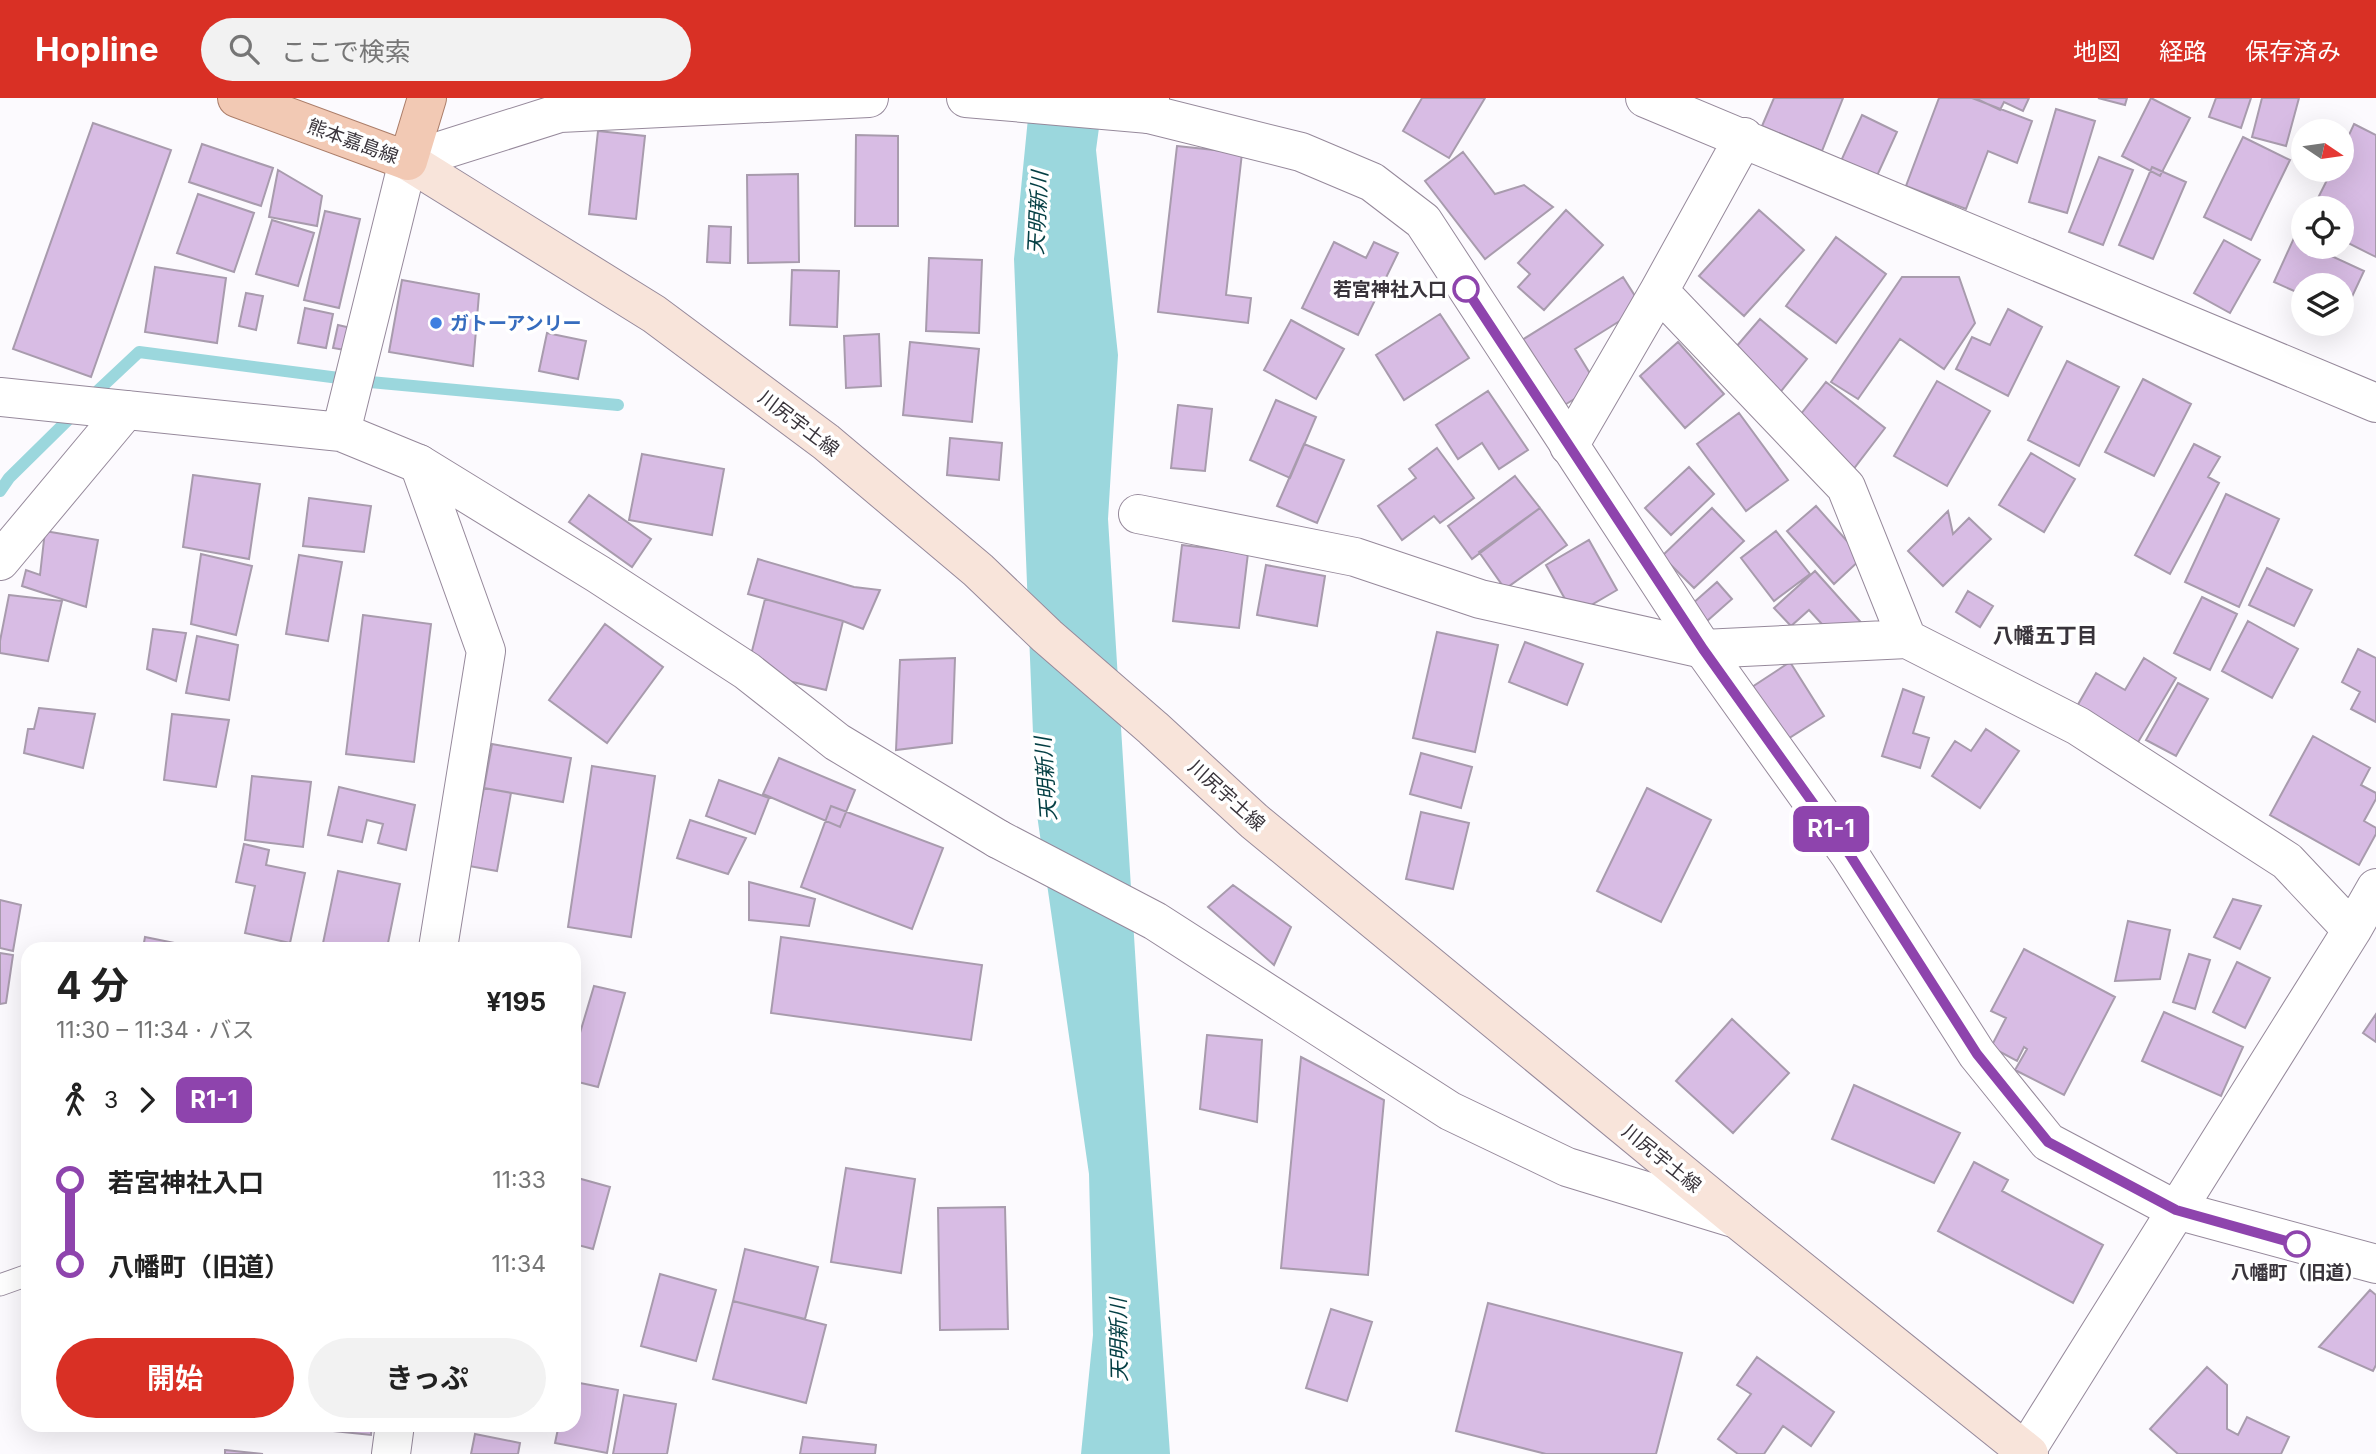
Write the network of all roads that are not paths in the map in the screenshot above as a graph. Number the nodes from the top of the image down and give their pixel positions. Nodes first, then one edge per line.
1 (237, 98) edge
2 (408, 98) edge
3 (427, 98) edge
4 (443, 98) edge
5 (869, 98) edge
6 (966, 98) edge
7 (1645, 98) edge
8 (1149, 106) edge
9 (1744, 137) junction
10 (408, 161) junction
11 (1659, 291) junction
12 (0, 397) edge
13 (2376, 403) edge
14 (126, 410) junction
15 (341, 432) junction
16 (1569, 446) junction
17 (419, 464) junction
18 (1138, 514) dead end
19 (0, 561) edge
20 (1907, 639) junction
21 (1703, 649) junction
22 (2376, 888) edge
23 (2352, 930) junction
24 (439, 942) edge
25 (2176, 1210) junction
26 (1737, 1219) junction
27 (2376, 1264) edge
28 (21, 1278) edge
29 (0, 1285) edge
30 (394, 1432) edge
31 (2027, 1453) edge
32 (391, 1454) edge

1 - 10 main road, 熊本嘉島線
2 - 10 street
3 - 10 main road, 熊本嘉島線
4 - 10 street
5 - 10 street
6 - 8 street
7 - 9 street
8 - 16 street
9 - 11 street
9 - 13 street
10 - 15 street
10 - 26 main road, 川尻宇土線
11 - 16 street
11 - 20 street
12 - 14 street
14 - 15 street
14 - 19 street
15 - 17 street
16 - 21 street
17 - 24 street
17 - 26 street
18 - 21 street
20 - 21 street
20 - 23 street
21 - 25 street
22 - 23 street
23 - 25 street
25 - 27 street
25 - 31 street
26 - 31 main road, 川尻宇土線
28 - 29 lane
30 - 32 street

